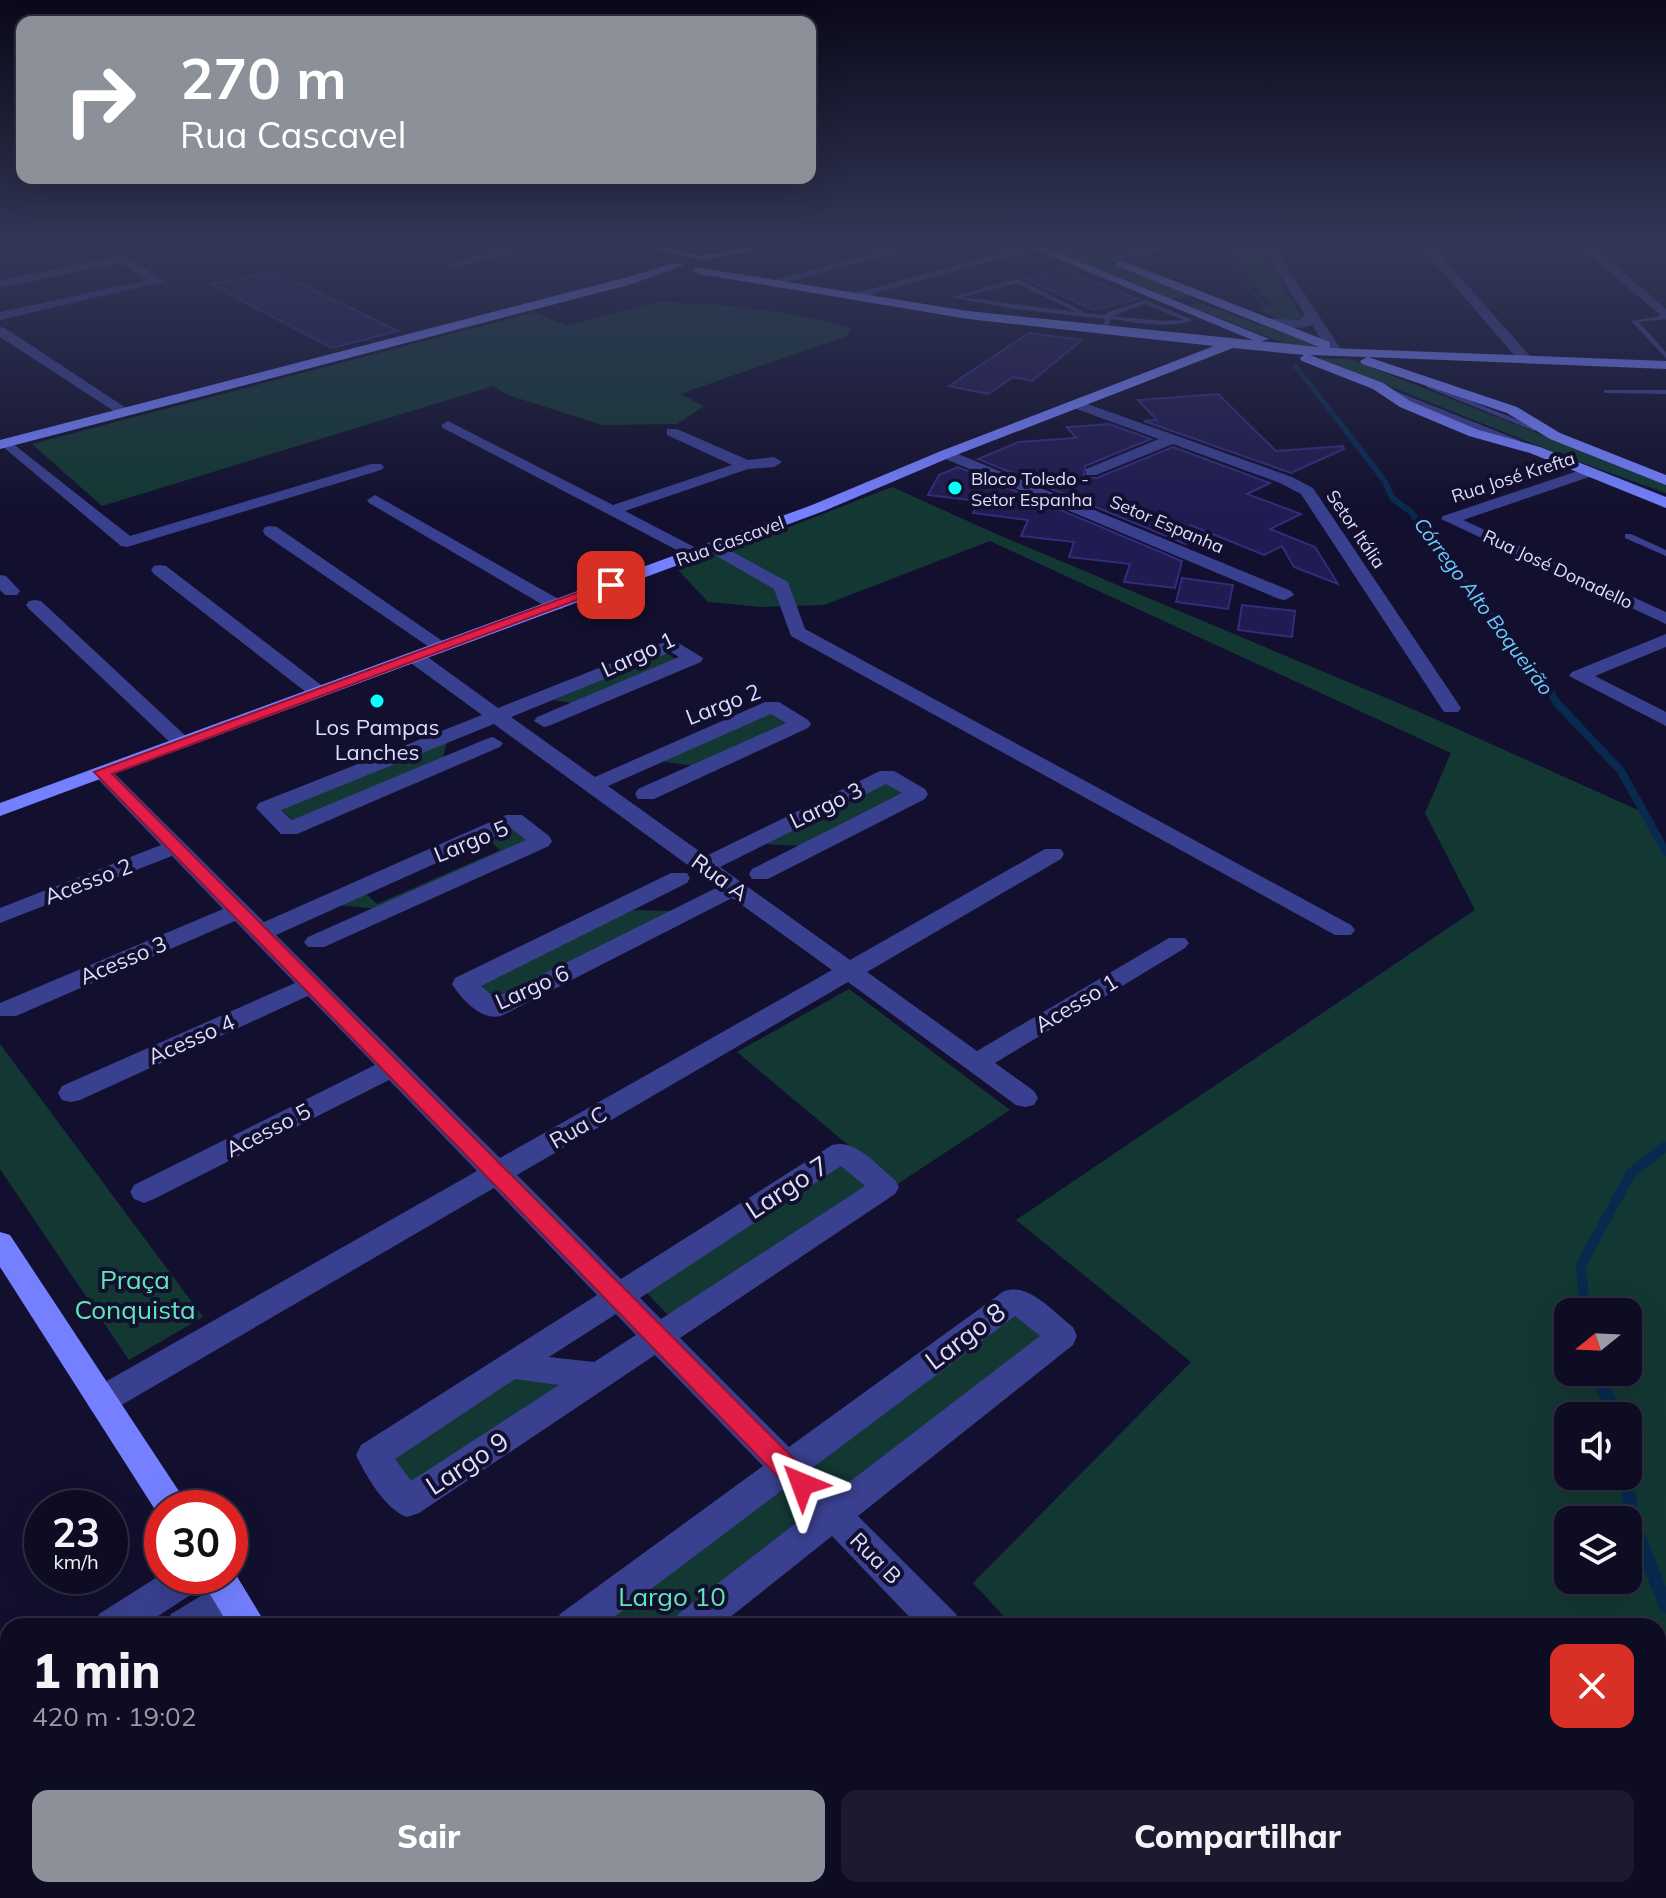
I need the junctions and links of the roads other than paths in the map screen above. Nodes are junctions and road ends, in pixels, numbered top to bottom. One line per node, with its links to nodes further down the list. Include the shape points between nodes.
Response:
1 (7, 336): 21 (street)
2 (418, 336): 21 (main road)
3 (1206, 336): 9 (main road)
4 (1224, 336): 9 (main road)
5 (1301, 336): 10 (main road)
6 (1324, 336): 10 (street)
7 (1505, 336): 15 (street)
8 (1647, 336): 14 (lane)
9 (1227, 338): 11 (main road); 20 (main road, Rua Cascavel)
10 (1333, 348): 12 (main road)
11 (1289, 350): 12 (main road); 31 (main road, via 1461,428)
12 (1348, 354): 13 (main road); 17 (main road)
13 (1404, 356): 15 (main road); 17 (main road, via 1390,362)
14 (1666, 356)
15 (1526, 360): 16 (main road)
16 (1666, 365)
17 (1390, 370): 32 (main road, via 1512,410 1555,436)
18 (1606, 391): 19 (lane)
19 (1666, 392)
20 (1076, 404): 24 (street, Setor Itália); 26 (main road, Rua Cascavel)
21 (125, 412): 25 (main road)
22 (448, 425): 35 (street)
23 (672, 432): 28 (street)
24 (1173, 439): 30 (street); 53 (street, Setor Itália, via 1307,491)
25 (4, 444): 29 (street, via 127,542)
26 (946, 454): 39 (main road, Rua Cascavel); 43 (street, Setor Espanha)
27 (774, 462): 28 (street)
28 (746, 465): 35 (street)
29 (376, 467)
30 (1091, 472)
31 (1590, 472): 34 (main road); 36 (street, Rua José Krefta)
32 (1666, 480)
33 (375, 500): 45 (street)
34 (1666, 503)
35 (611, 511): 41 (street)
36 (1449, 519): 46 (street, Rua José Donadello)
37 (271, 531): 48 (street)
38 (1628, 536): 40 (lane)
39 (714, 547): 41 (main road, Rua Cascavel); 81 (street, via 782,586 797,632)
40 (1666, 553)
41 (694, 554): 45 (main road, Rua Cascavel)
42 (160, 570): 50 (street)
43 (1285, 595)
44 (35, 605): 58 (street)
45 (556, 605): 48 (main road, Rua Cascavel)
46 (1666, 619)
47 (1666, 640): 55 (street, via 1579,676)
48 (442, 647): 49 (main road, Rua Cascavel)
49 (415, 657): 50 (main road, Rua Cascavel); 54 (street, Rua A)
50 (318, 692): 58 (main road, Rua Cascavel)
51 (530, 702): 52 (street); 52 (street, Largo 1, via 672,645 694,658); 54 (street, Largo 1)
52 (577, 708): 56 (street, Largo 1)
53 (1451, 708)
54 (496, 715): 57 (street, Largo 1); 64 (street, Rua A)
55 (1666, 720)
56 (544, 721)
57 (460, 730): 60 (street); 60 (street, Largo 1, via 267,808 289,829)
58 (182, 743): 62 (main road, Rua Cascavel)
59 (493, 743): 60 (street)
60 (455, 759)
61 (640, 765): 63 (street); 63 (street, Largo 2, via 772,706 801,724); 64 (street, Largo 2)
62 (102, 772): 66 (main road, Rua Cascavel); 67 (street, Rua B)
63 (694, 772): 65 (street, Largo 2)
64 (594, 785): 71 (street, Rua A)
65 (646, 794)
66 (0, 810)
67 (176, 847): 78 (street, Rua B); 80 (street, Acesso 2)
68 (742, 847): 69 (street); 69 (street, Largo 3, via 887,775 917,794); 71 (street, Largo 3)
69 (808, 850): 72 (street, Largo 3)
70 (1053, 854): 85 (street, Rua C)
71 (704, 866): 74 (street, Rua A)
72 (760, 874)
73 (679, 878): 75 (street, Largo 6)
74 (734, 888): 76 (street, Largo 6); 85 (street, Rua A)
75 (626, 904): 76 (street); 76 (street, Largo 6, via 464,984 492,1010)
76 (700, 905)
77 (317, 908): 79 (street); 79 (street, Largo 5, via 514,820 541,841); 82 (street, Largo 5)
78 (239, 911): 82 (street, Rua B); 87 (street, Acesso 3)
79 (379, 913): 83 (street, Largo 5)
80 (0, 916)
81 (1343, 930)
82 (260, 933): 86 (street, Rua B)
83 (316, 942)
84 (1177, 943): 88 (street, Acesso 1)
85 (849, 971): 88 (street, Rua A); 92 (street, Rua C)
86 (311, 985): 89 (street, Rua B); 90 (street, Acesso 4)
87 (7, 1010)
88 (976, 1063): 91 (street, Rua A)
89 (393, 1067): 92 (street, Rua B); 93 (street, Acesso 5)
90 (71, 1093)
91 (1025, 1098)
92 (497, 1173): 95 (street, Rua B); 99 (street, Rua C)
93 (144, 1192)
94 (0, 1243): 99 (main road)
95 (619, 1296): 96 (street, Rua B); 96 (street, Largo 7, via 842,1152 885,1187); 97 (street, Largo 9)
96 (658, 1337): 98 (street, Largo 9); 100 (street, Rua B)
97 (511, 1366): 98 (street); 98 (street, Largo 9, via 373,1455 407,1502)
98 (599, 1376)
99 (102, 1400): 101 (main road)
100 (787, 1468): 102 (street, Rua B); 102 (street, Largo 8, via 1015,1299 1062,1336); 109 (street)
101 (161, 1490)
102 (833, 1515): 110 (street); 111 (street, Rua B)
103 (161, 1594): 106 (street)
104 (215, 1594): 107 (street)
105 (228, 1594): 108 (main road)
106 (124, 1618)
107 (192, 1618)
108 (244, 1618)
109 (584, 1618)
110 (701, 1618)
111 (935, 1618)

